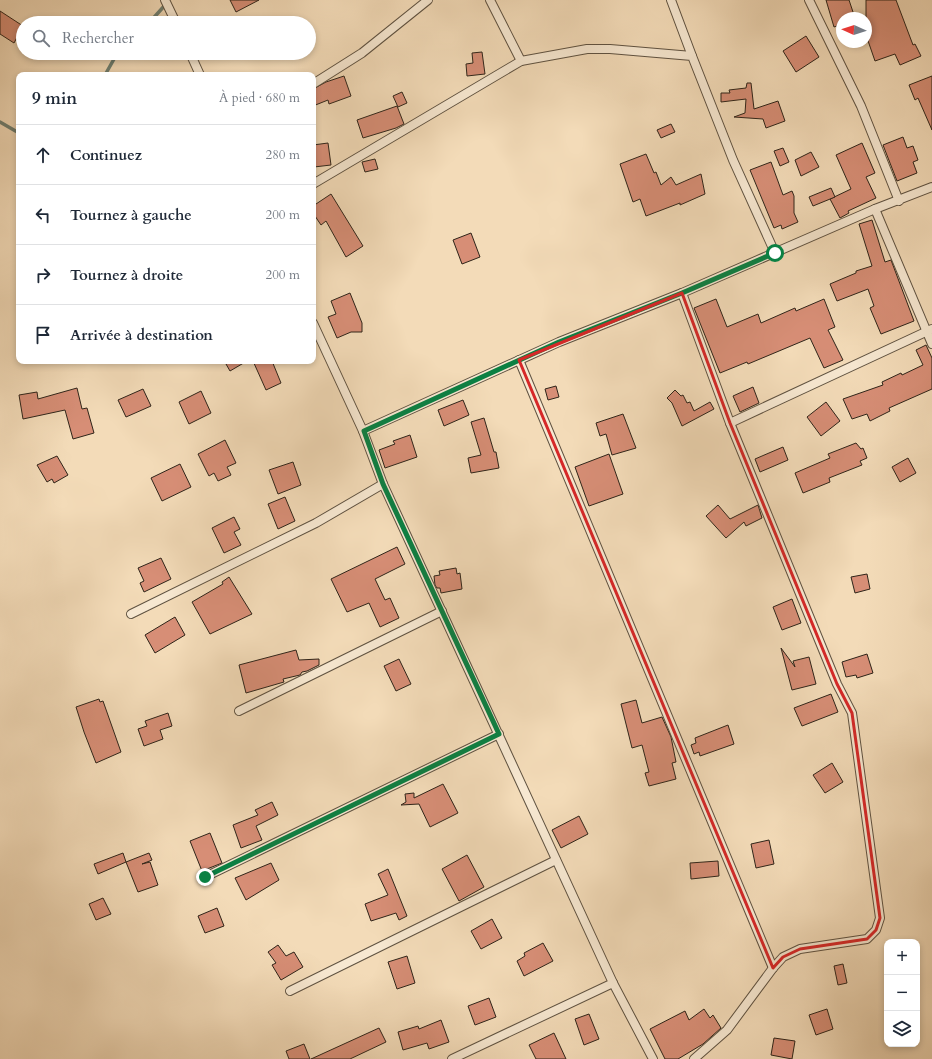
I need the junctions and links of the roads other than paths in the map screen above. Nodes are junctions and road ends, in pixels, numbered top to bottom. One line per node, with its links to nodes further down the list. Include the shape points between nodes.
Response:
1 (428, 0): 11 (street, via 362,53)
2 (490, 0): 9 (street)
3 (671, 0): 7 (street)
4 (809, 0): 14 (street, via 861,106)
5 (166, 3): 6 (street)
6 (172, 16)
7 (692, 56): 9 (street, via 587,49); 16 (street, via 733,160)
8 (193, 60): 10 (street)
9 (521, 62): 12 (street)
10 (199, 72)
11 (316, 82)
12 (316, 182)
13 (932, 187): 14 (street)
14 (899, 201): 15 (street)
15 (875, 208): 16 (street); 19 (street)
16 (775, 253): 17 (street)
17 (682, 293): 21 (street); 22 (street)
18 (316, 329): 23 (street)
19 (929, 330): 20 (street); 22 (street)
20 (932, 344)
21 (519, 360): 23 (street); 31 (street)
22 (730, 423): 31 (street, via 837,684 852,713 880,918 876,930 868,938 800,949 783,957)
23 (364, 431): 24 (street)
24 (383, 484): 25 (street); 26 (street, via 316,523)
25 (442, 611): 27 (street); 28 (street)
26 (131, 614)
27 (238, 711)
28 (499, 734): 29 (street); 30 (street)
29 (556, 860): 32 (street); 33 (street)
30 (205, 877)
31 (773, 968): 36 (street, via 727,1030)
32 (613, 983): 34 (street); 35 (street)
33 (290, 991)
34 (452, 1059)
35 (653, 1059)
36 (694, 1059)

